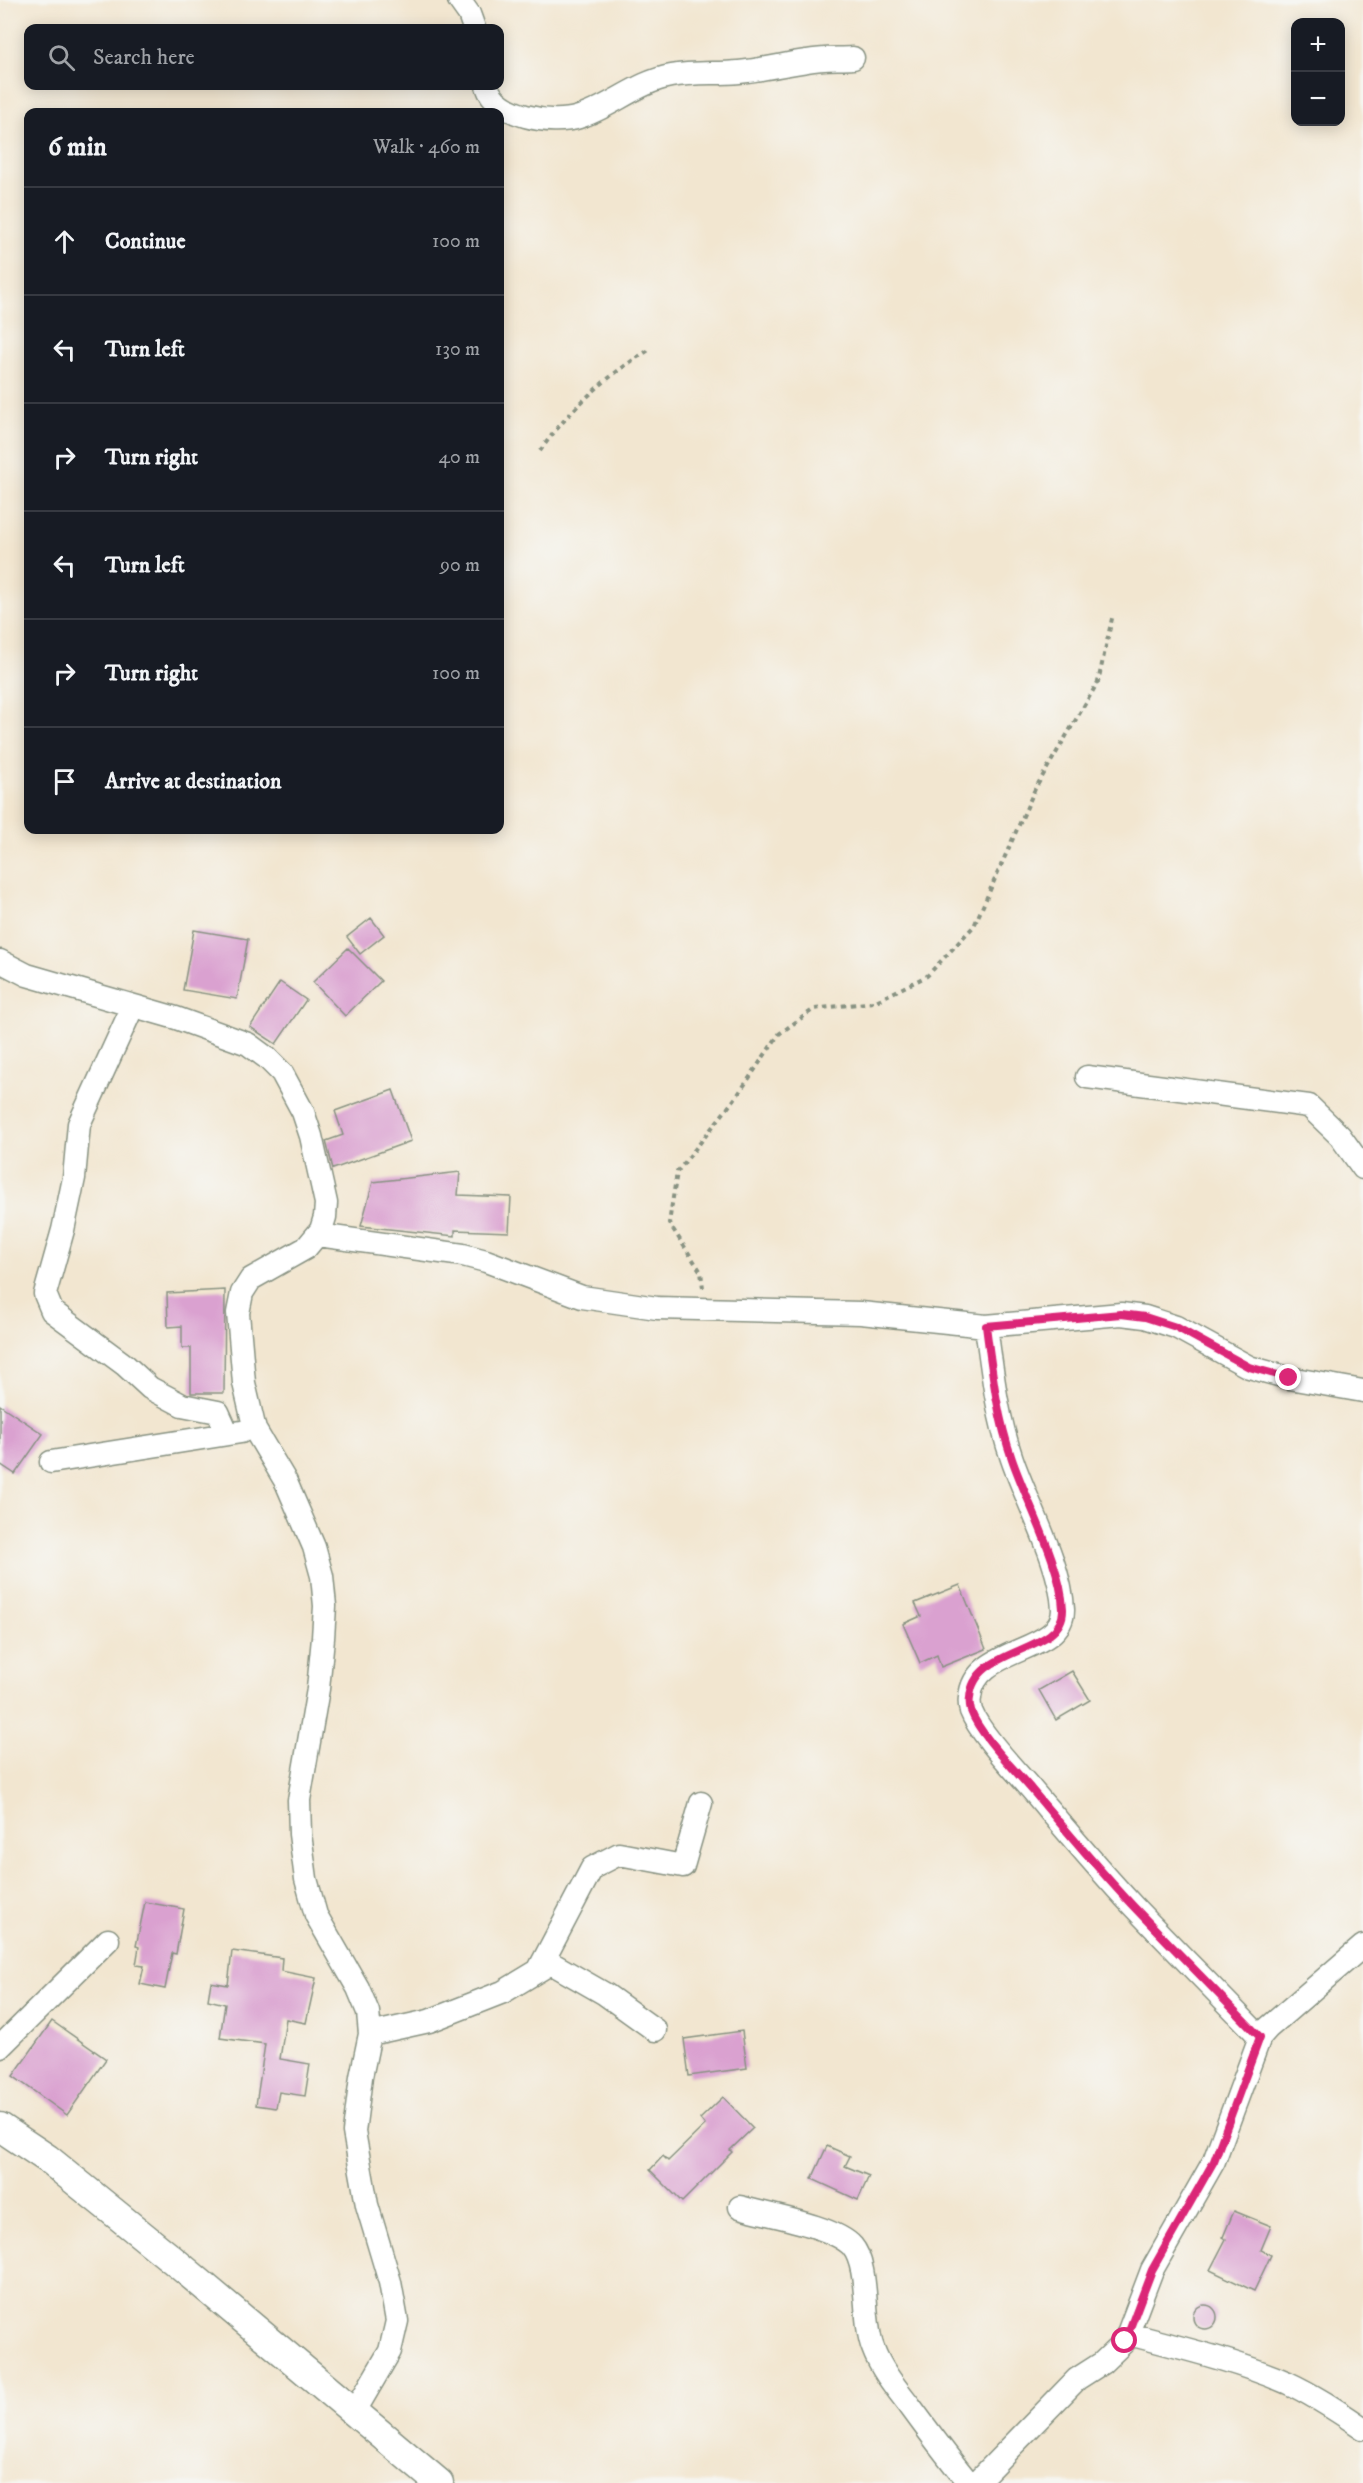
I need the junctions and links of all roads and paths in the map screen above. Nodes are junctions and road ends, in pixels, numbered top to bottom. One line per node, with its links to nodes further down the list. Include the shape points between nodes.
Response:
1 (459, 0): 2 (street)
2 (472, 24)
3 (853, 58): 4 (street, via 668,76 574,119 512,112)
4 (488, 90)
5 (649, 350): 6 (path, via 618,368 554,430)
6 (540, 451)
7 (1113, 614): 13 (path, via 1098,682 1035,789 974,926 927,976 874,1002 814,1009 779,1034 737,1096 677,1172 669,1223 700,1272)
8 (0, 961): 9 (street, via 27,975)
9 (133, 1006): 12 (street, via 248,1044 282,1073 303,1112 322,1188 325,1217); 17 (street, via 79,1124 74,1178 45,1294 52,1311 150,1388 182,1405 218,1412)
10 (1087, 1077): 11 (street, via 1309,1106 1340,1136)
11 (1363, 1168)
12 (318, 1235): 13 (street, via 463,1255 558,1290 602,1301); 16 (street, via 293,1257 258,1273 242,1293 238,1313 243,1383)
13 (706, 1309): 14 (street, via 899,1316)
14 (986, 1326): 15 (street, via 1121,1314 1145,1317 1176,1327 1249,1367); 25 (street, via 1003,1430 1046,1544 1060,1589 1062,1614 1059,1625 1047,1636 1000,1658 984,1671 970,1693 971,1712 1005,1759 1101,1870)
15 (1363, 1391)
16 (255, 1430): 17 (street); 24 (street, via 286,1482 322,1576 323,1638 299,1800 300,1834 316,1915 358,1988 368,2012)
17 (228, 1434): 18 (street)
18 (51, 1462)
19 (701, 1803): 22 (street, via 683,1866 619,1854 592,1868)
20 (108, 1940): 26 (street)
21 (1363, 1946): 25 (street)
22 (538, 1971): 23 (street, via 551,1963 605,1994); 24 (street, via 503,1992 429,2021)
23 (655, 2030)
24 (370, 2034): 30 (street, via 354,2132 364,2194 390,2282 397,2321 390,2351)
25 (1260, 2037): 29 (street, via 1214,2161 1152,2270)
26 (0, 2047)
27 (0, 2127): 30 (main road, via 48,2159)
28 (740, 2207): 33 (street, via 821,2229 853,2247 862,2268 868,2332 878,2361)
29 (1129, 2334): 31 (street, via 1220,2358 1289,2384); 34 (street, via 1121,2347 1077,2379)
30 (355, 2411): 32 (main road)
31 (1363, 2428)
32 (439, 2483)
33 (969, 2483)
34 (976, 2483)

